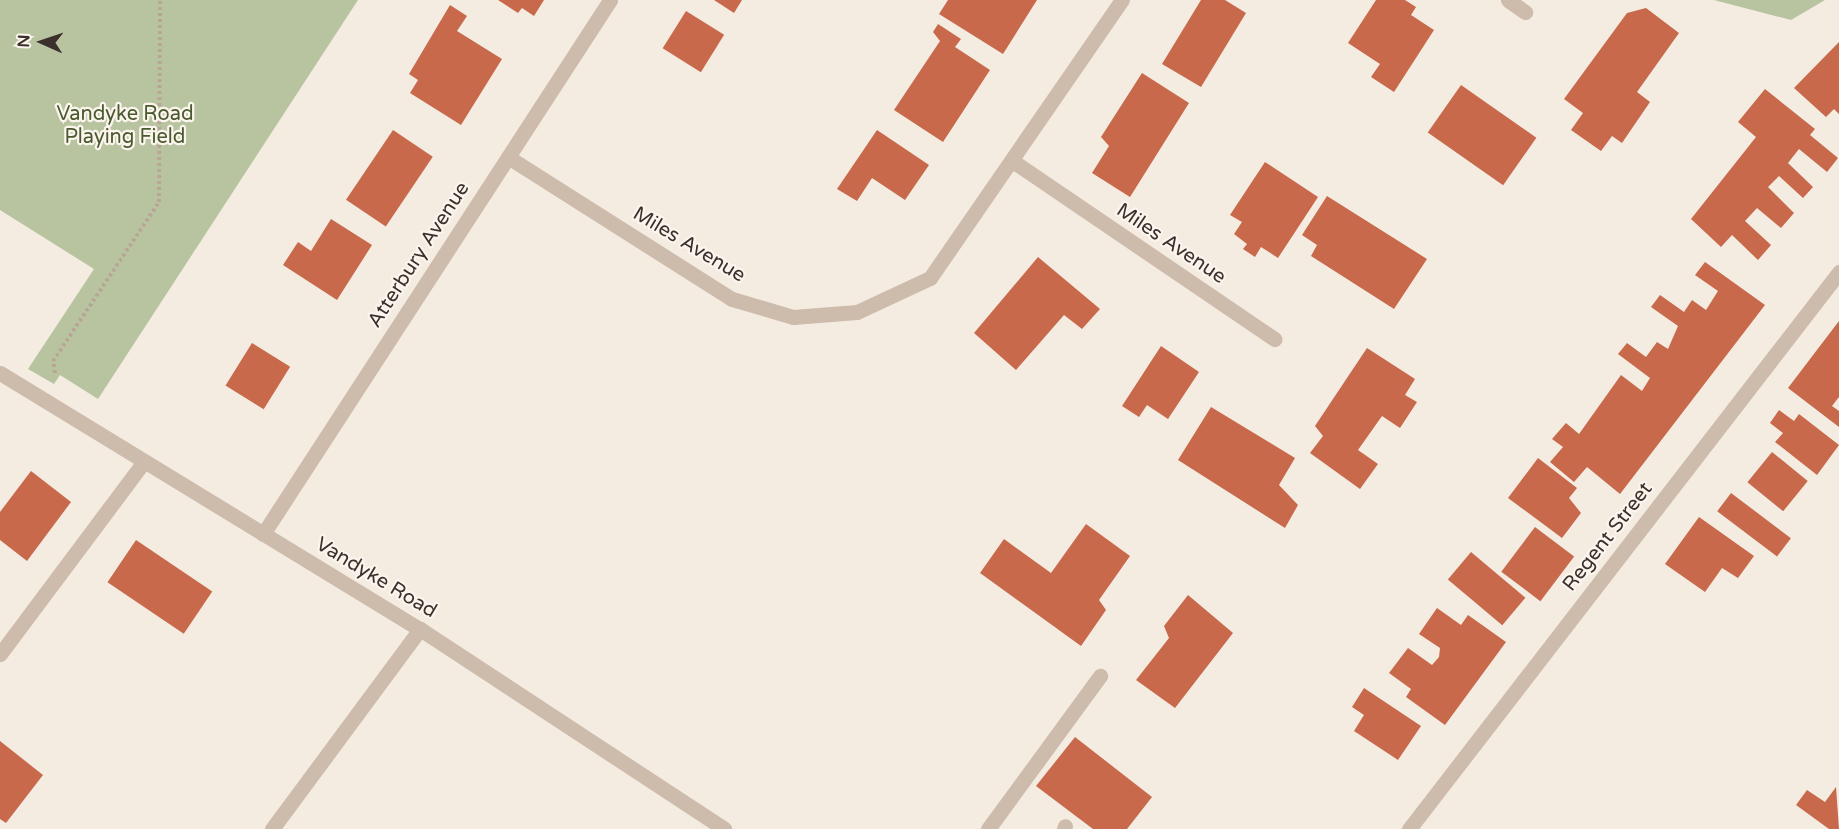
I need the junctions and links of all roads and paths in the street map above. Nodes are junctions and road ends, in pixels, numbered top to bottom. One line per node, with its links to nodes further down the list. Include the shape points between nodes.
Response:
1 (160, 0): 11 (path, via 159,202 53,361)
2 (610, 0): 6 (street, Atterbury Avenue)
3 (1122, 0): 7 (street, Miles Avenue)
4 (1508, 0): 5 (street)
5 (1525, 12)
6 (507, 157): 7 (street, Miles Avenue, via 732,299 793,317 857,312 930,278); 13 (street, Atterbury Avenue)
7 (1014, 162): 9 (street, Miles Avenue)
8 (1839, 272): 20 (street, Regent Street)
9 (1274, 339)
10 (0, 373): 12 (street, Vandyke Road)
11 (57, 379)
12 (143, 463): 13 (street, Vandyke Road); 15 (street)
13 (263, 534): 14 (street, Vandyke Road)
14 (420, 629): 17 (street); 18 (street, Vandyke Road)
15 (0, 654)
16 (1100, 676): 19 (street)
17 (272, 829)
18 (724, 829)
19 (987, 829)
20 (1410, 829)

